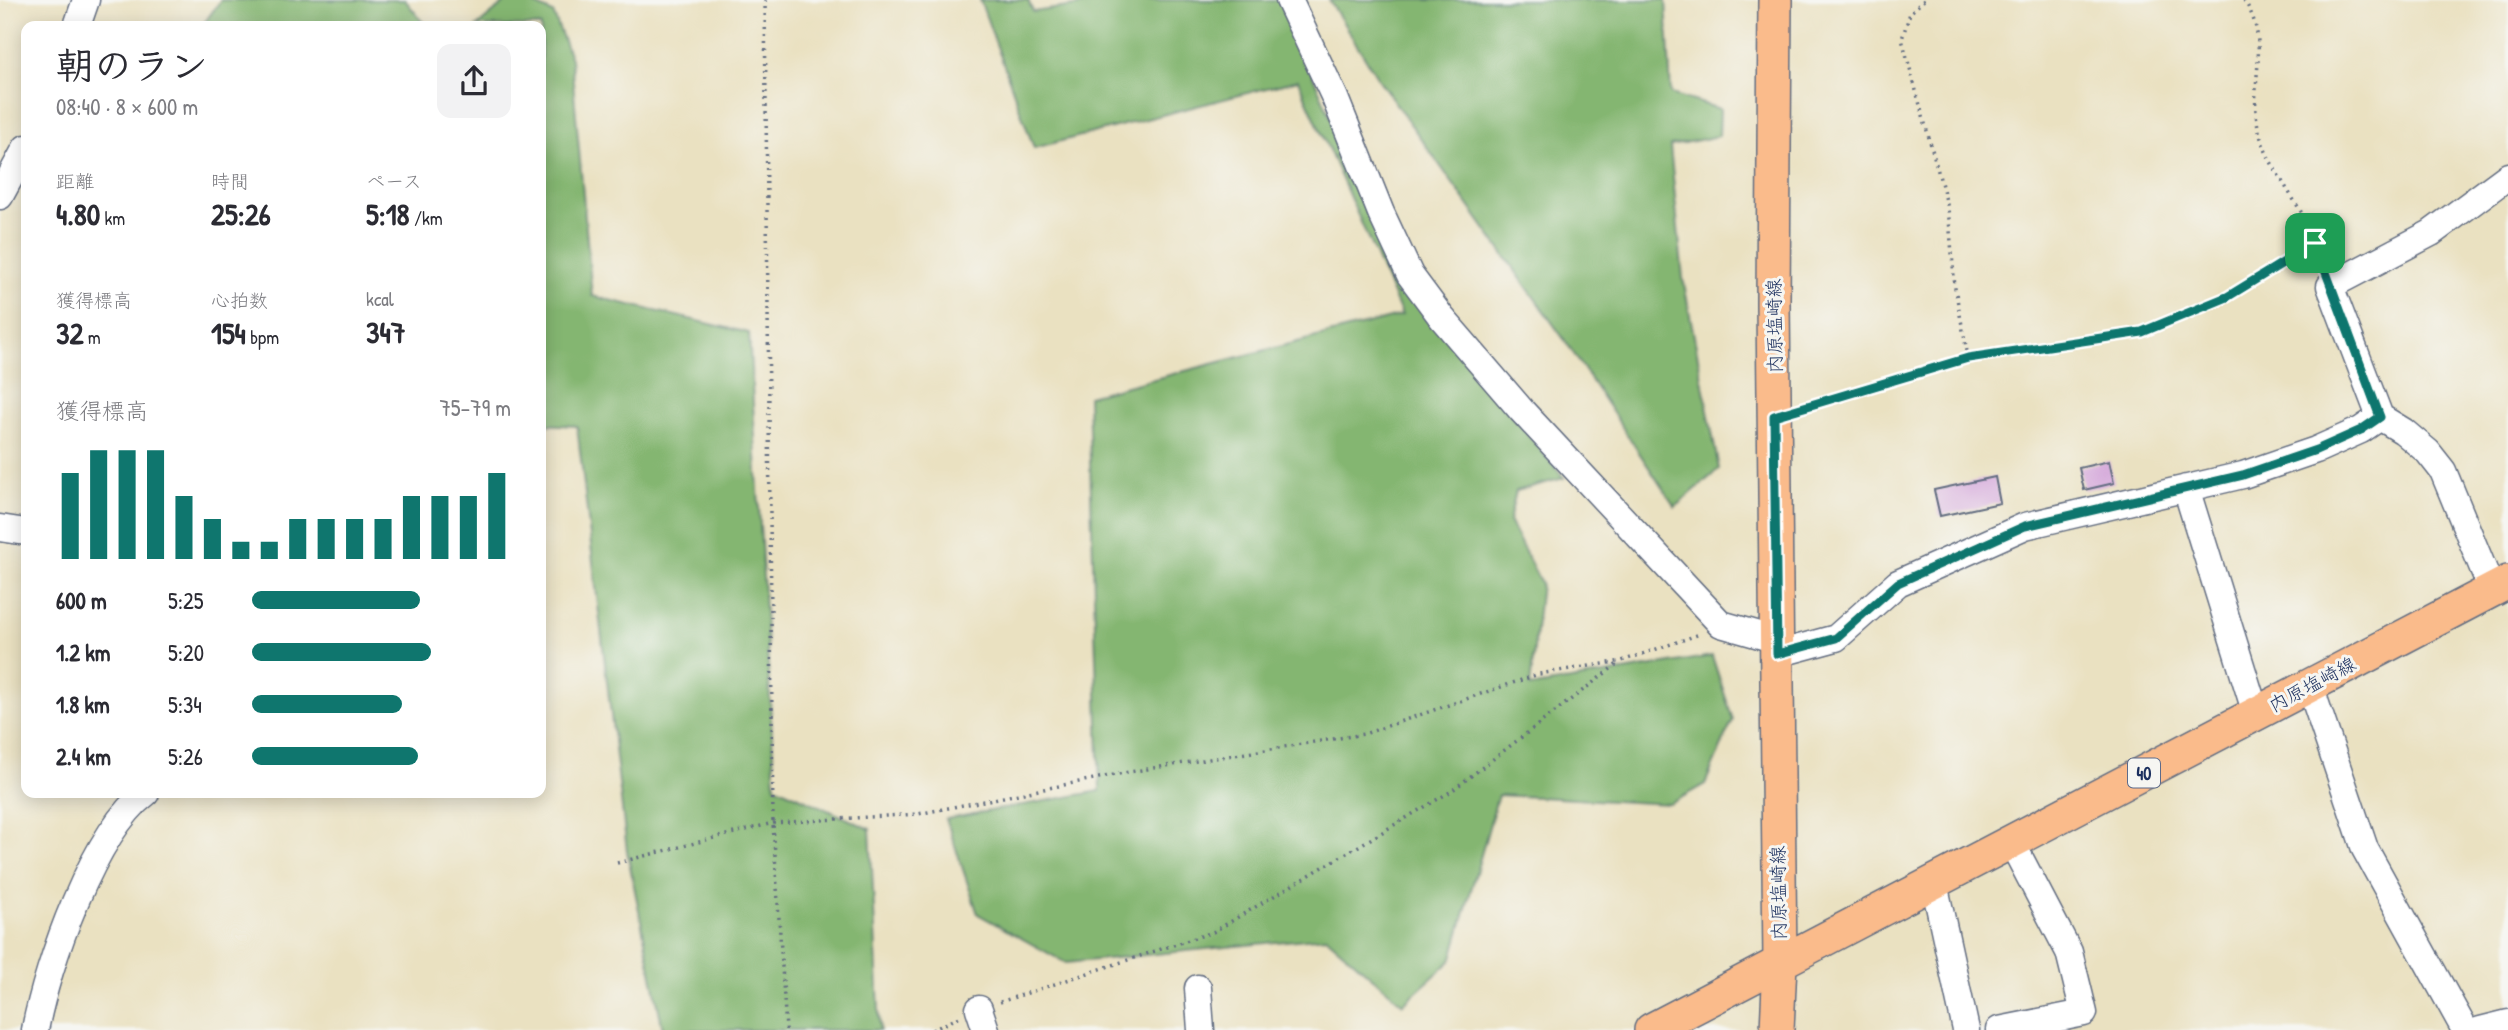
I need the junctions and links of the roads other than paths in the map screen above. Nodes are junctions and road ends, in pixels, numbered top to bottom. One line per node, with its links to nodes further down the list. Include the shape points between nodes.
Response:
1 (86, 0): 4 (street)
2 (1289, 0): 13 (street, via 1410,275 1442,318 1522,411 1721,624)
3 (1775, 0): 13 (main road, 内原塩崎線)
4 (78, 21)
5 (21, 157): 7 (street)
6 (2508, 176): 8 (street, via 2431,233 2330,286)
7 (0, 196)
8 (2380, 417): 9 (street, via 2316,450 2243,475); 12 (street, via 2428,452 2443,471)
9 (2186, 488): 13 (street, via 2025,526 1898,583 1836,638); 15 (street)
10 (0, 528): 11 (street)
11 (21, 531)
12 (2500, 586): 14 (main road, 内原塩崎線 / 40)
13 (1777, 647): 19 (main road, 内原塩崎線)
14 (2310, 686): 15 (main road, 内原塩崎線 / 40); 29 (street, via 2365,849)
15 (2256, 714): 17 (main road, 内原塩崎線 / 40)
16 (141, 798): 23 (street, via 116,826 65,925 51,961)
17 (2012, 844): 18 (main road, 内原塩崎線 / 40); 21 (street, via 2069,952)
18 (1934, 883): 19 (main road, 内原塩崎線 / 40); 27 (street)
19 (1780, 963): 25 (main road); 26 (main road)
20 (1198, 988): 24 (street)
21 (2085, 1022): 28 (street)
22 (2508, 1023): 30 (street)
23 (35, 1030)
24 (1202, 1030)
25 (1651, 1030)
26 (1777, 1030)
27 (1966, 1030)
28 (1999, 1030)
29 (2465, 1030)
30 (2480, 1030)

